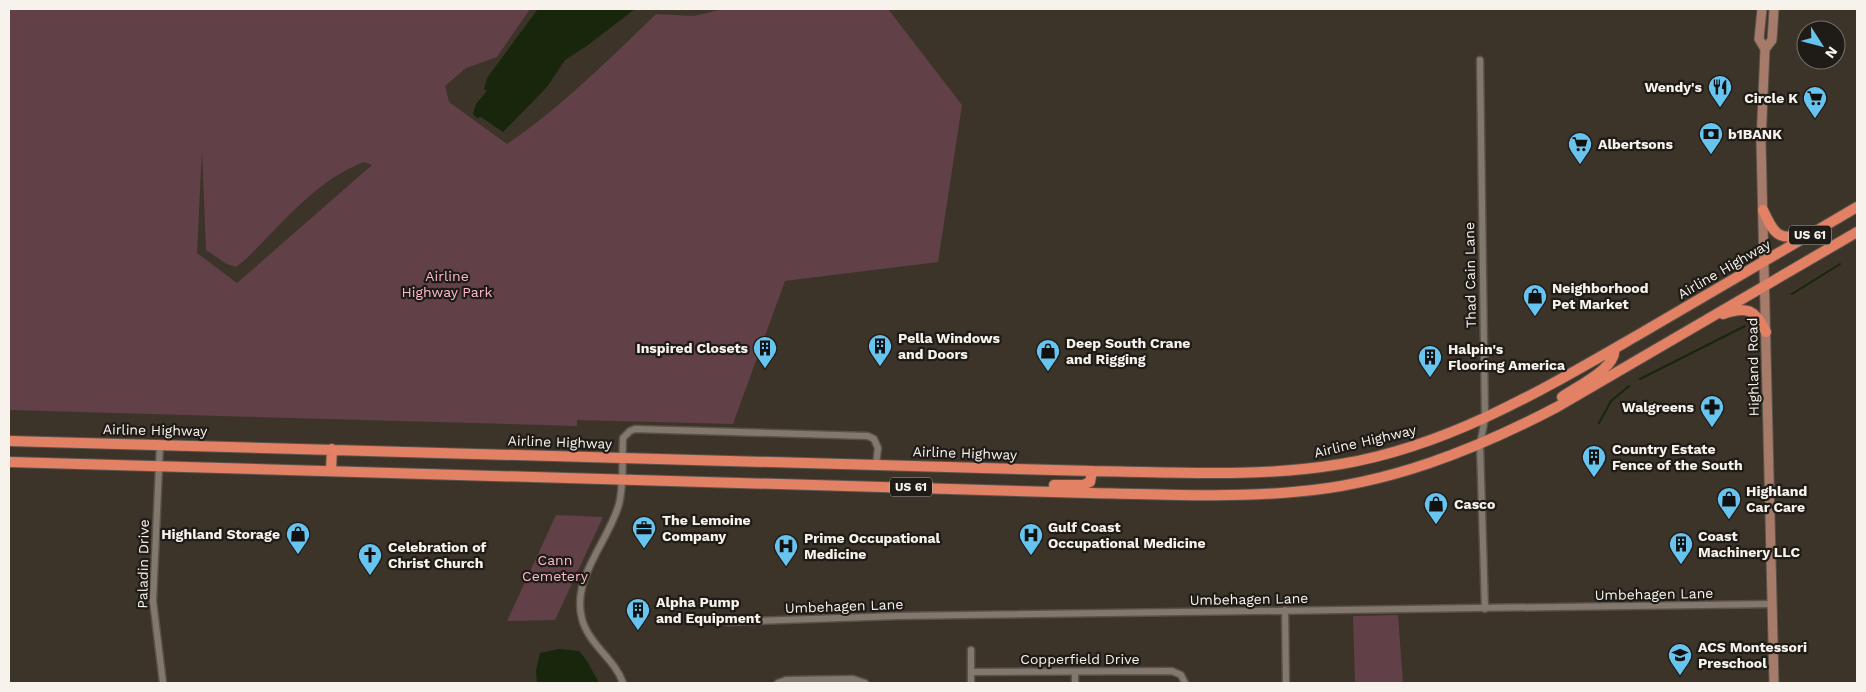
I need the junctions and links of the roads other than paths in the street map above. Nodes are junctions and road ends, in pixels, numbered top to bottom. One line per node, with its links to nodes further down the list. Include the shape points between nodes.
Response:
1 (1762, 9): 3 (main road, Highland Road, via 1759,40)
2 (1774, 9): 3 (main road, Highland Road, via 1772,40)
3 (1765, 49): 6 (main road, Highland Road, via 1761,126)
4 (1480, 60): 14 (street, Thad Cain Lane)
5 (1857, 207): 7 (highway, Airline Highway / US 61)
6 (1762, 210): 7 (highway, via 1774,231 1784,237 1796,236); 9 (main road, Highland Road)
7 (1830, 223): 9 (highway, Airline Highway / US 61)
8 (1857, 232): 10 (highway, US 61)
9 (1764, 262): 10 (main road, Highland Road); 13 (highway, Airline Highway / US 61)
10 (1764, 285): 11 (highway, US 61); 12 (main road, Highland Road)
11 (1700, 322): 12 (highway, via 1744,309 1755,314); 15 (highway, US 61)
12 (1766, 332): 28 (main road, Highland Road)
13 (1614, 349): 14 (highway, Airline Highway / US 61); 15 (highway, via 1610,364)
14 (1485, 418): 18 (street, Thad Cain Lane); 25 (highway, Airline Highway / US 61, via 1395,452 1342,464 1242,474)
15 (1511, 431): 18 (highway, US 61)
16 (9, 440): 17 (highway, Airline Highway / US 61)
17 (160, 444): 19 (highway, Airline Highway / US 61); 23 (street, Paladin Drive)
18 (1480, 445): 27 (highway, US 61, via 1422,466 1356,483 1294,492 1233,495); 29 (street, Thad Cain Lane)
19 (332, 449): 20 (highway, Airline Highway / US 61); 24 (highway)
20 (622, 458): 22 (highway, Airline Highway / US 61); 22 (street, via 623,438 635,429 868,436 874,439 878,448); 26 (street)
21 (9, 462): 23 (highway, US 61)
22 (876, 465): 25 (highway, Airline Highway / US 61)
23 (158, 466): 24 (highway, US 61); 36 (street, Paladin Drive, via 153,601)
24 (331, 470): 26 (highway, US 61)
25 (1092, 471): 27 (highway, via 1090,482 1083,485 983,483)
26 (621, 479): 27 (highway, US 61); 37 (street, via 619,504 580,598 588,634 615,667)
27 (933, 488)
28 (1772, 604): 29 (street, Umbehagen Lane); 43 (main road, Highland Road)
29 (1485, 609): 30 (street, Umbehagen Lane)
30 (1285, 610): 31 (street, Umbehagen Lane); 42 (street)
31 (727, 622)
32 (971, 650): 33 (street)
33 (971, 672): 34 (street, Copperfield Drive); 40 (street)
34 (1075, 672): 35 (street, Copperfield Drive, via 1172,671); 41 (street)
35 (1185, 682)
36 (163, 683)
37 (623, 683)
38 (778, 683): 39 (street, via 786,680 853,679)
39 (865, 683)
40 (971, 683)
41 (1075, 683)
42 (1286, 683)
43 (1774, 683)

